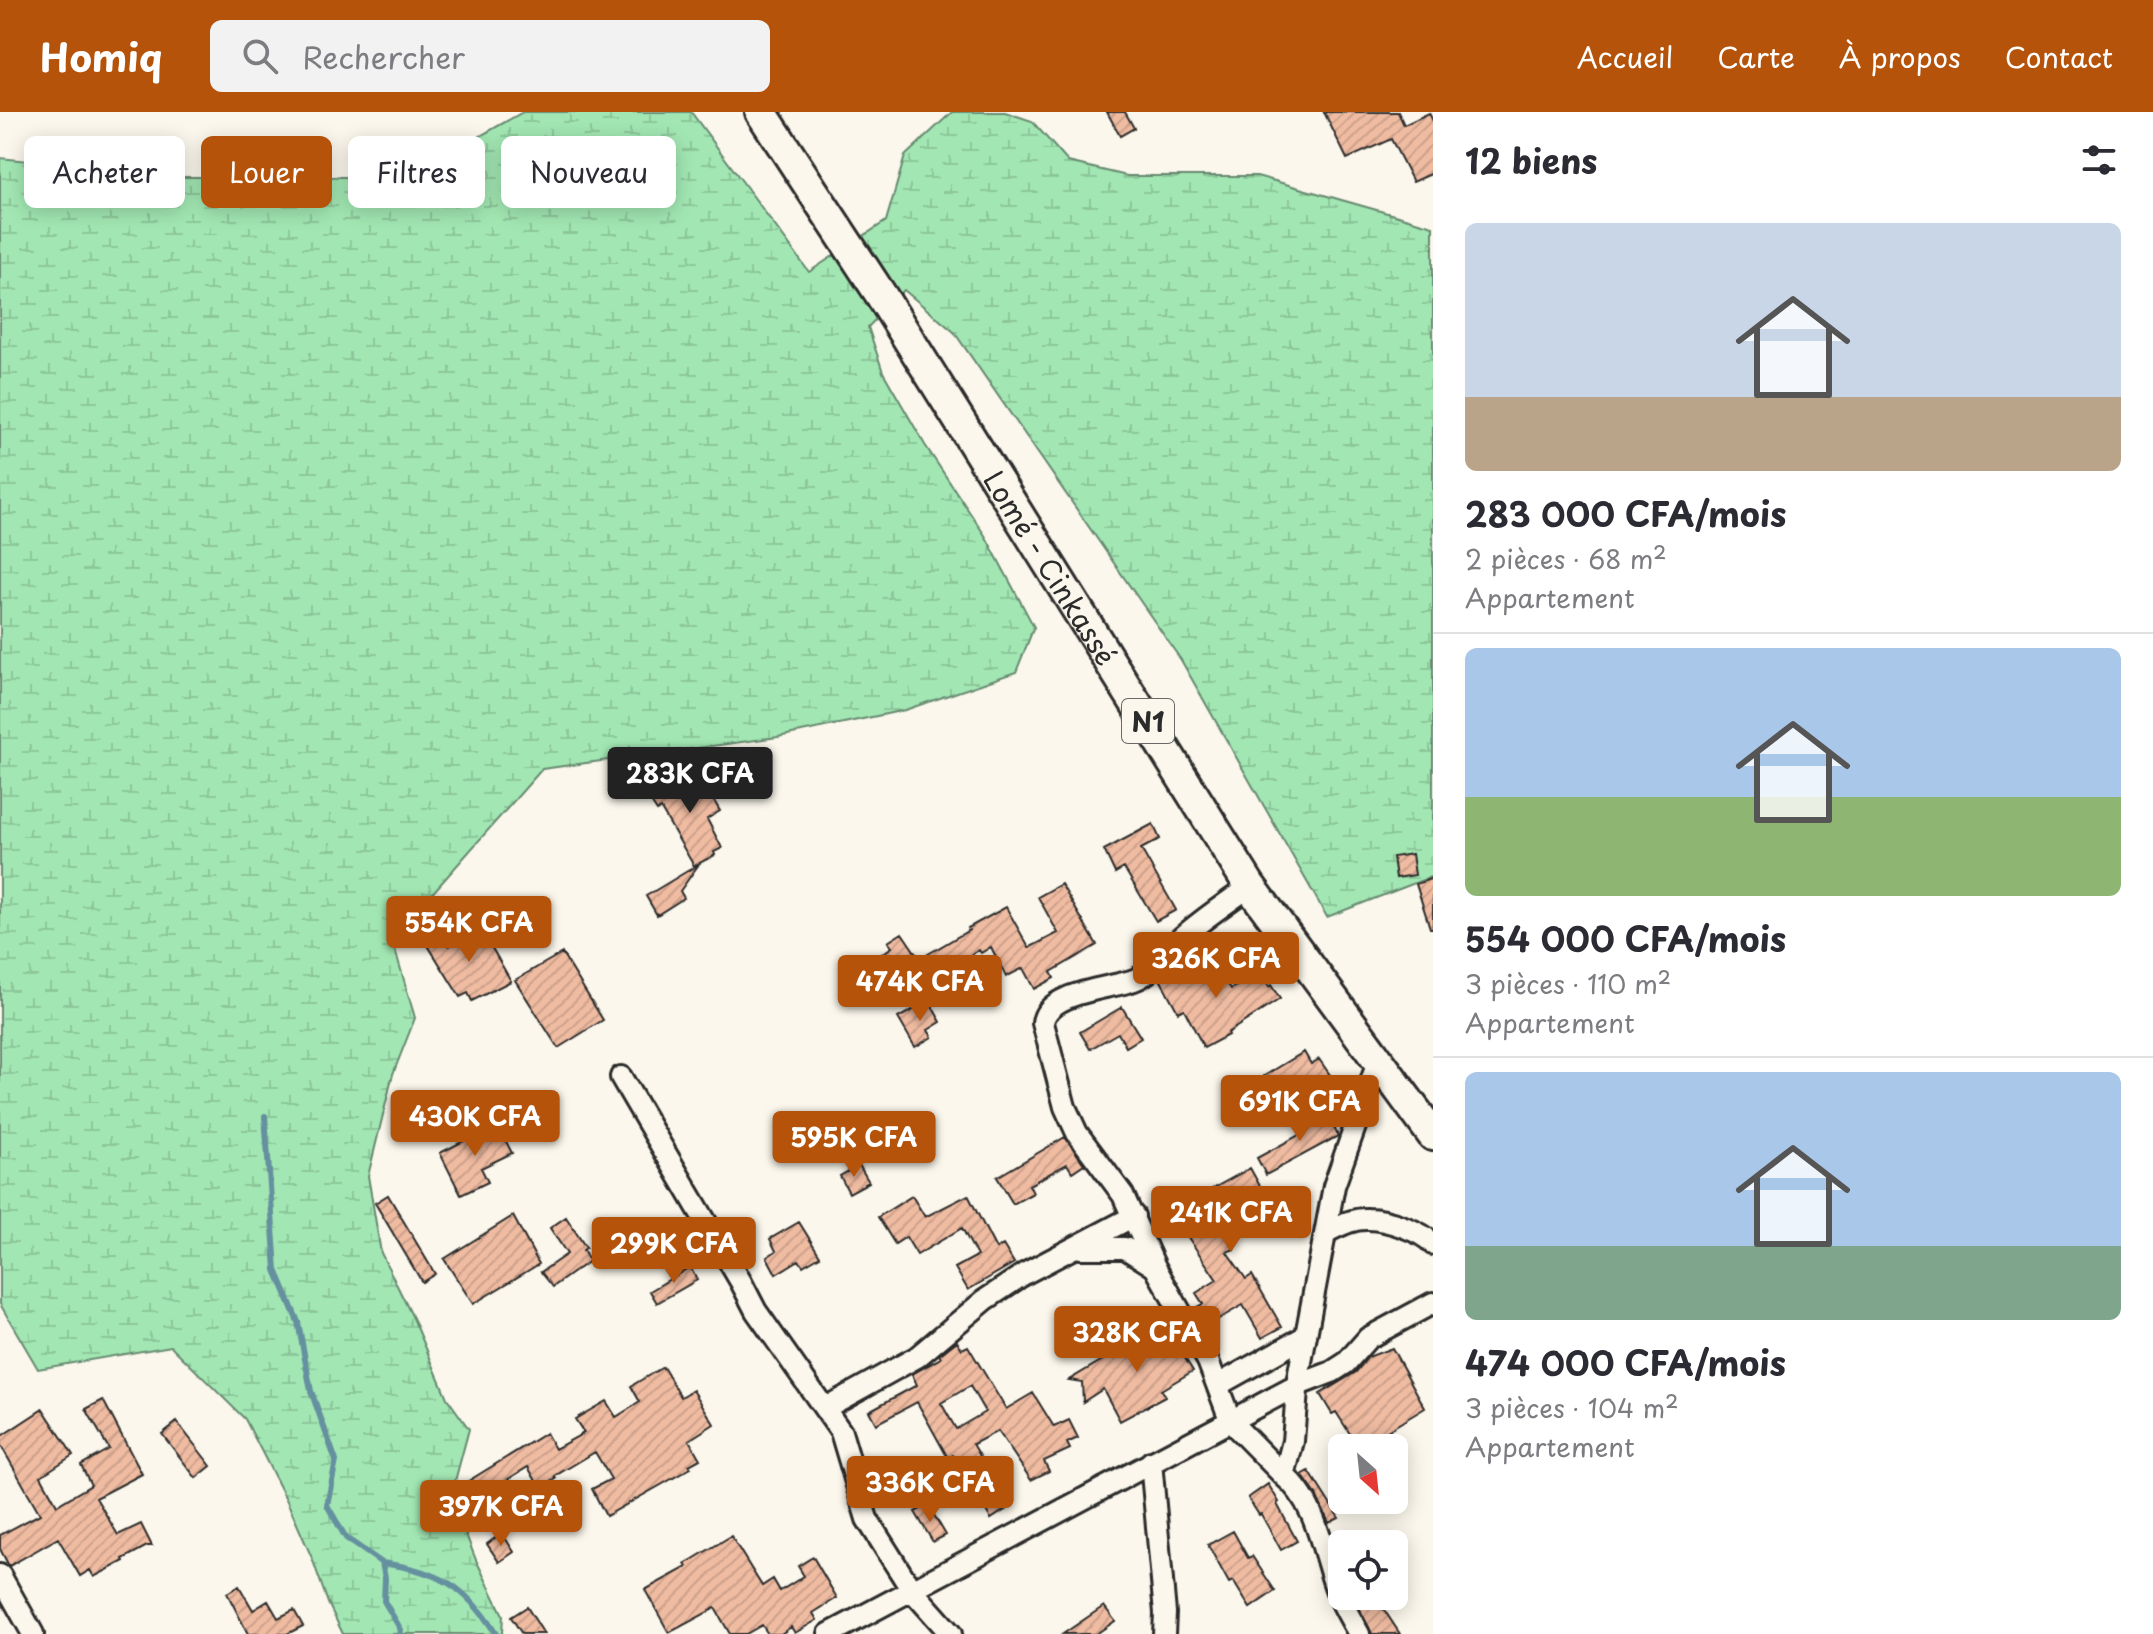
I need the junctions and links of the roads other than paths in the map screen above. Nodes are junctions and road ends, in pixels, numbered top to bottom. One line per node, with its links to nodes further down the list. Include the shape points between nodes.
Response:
1 (761, 112): 2 (highway, Lomé - Cinkassé / N1)
2 (1250, 886): 3 (highway, Lomé - Cinkassé / N1); 6 (street, via 1178,940 1142,976 1054,1003 1044,1015 1071,1120)
3 (1379, 1059): 5 (highway, Lomé - Cinkassé / N1); 7 (street, via 1334,1186)
4 (621, 1077): 15 (street, via 756,1311)
5 (1433, 1135)
6 (1134, 1216): 9 (street); 10 (street)
7 (1326, 1232): 8 (street, via 1369,1218 1414,1231); 12 (street)
8 (1433, 1244)
9 (1071, 1248): 10 (street, via 1125,1248); 15 (street, via 985,1300 917,1357)
10 (1155, 1267): 13 (street)
11 (1433, 1303): 14 (street, via 1368,1338 1332,1372)
12 (1306, 1336): 13 (street); 14 (street)
13 (1218, 1385): 16 (street)
14 (1298, 1385): 16 (street); 18 (street)
15 (825, 1408): 20 (street, via 841,1432 867,1519)
16 (1231, 1422): 17 (street); 18 (street)
17 (1151, 1462): 20 (street); 24 (street)
18 (1284, 1476): 25 (street, via 1298,1486 1337,1593)
19 (0, 1575): 21 (street)
20 (911, 1589): 22 (street); 23 (street)
21 (33, 1634)
22 (829, 1634)
23 (951, 1634)
24 (1164, 1634)
25 (1359, 1634)

